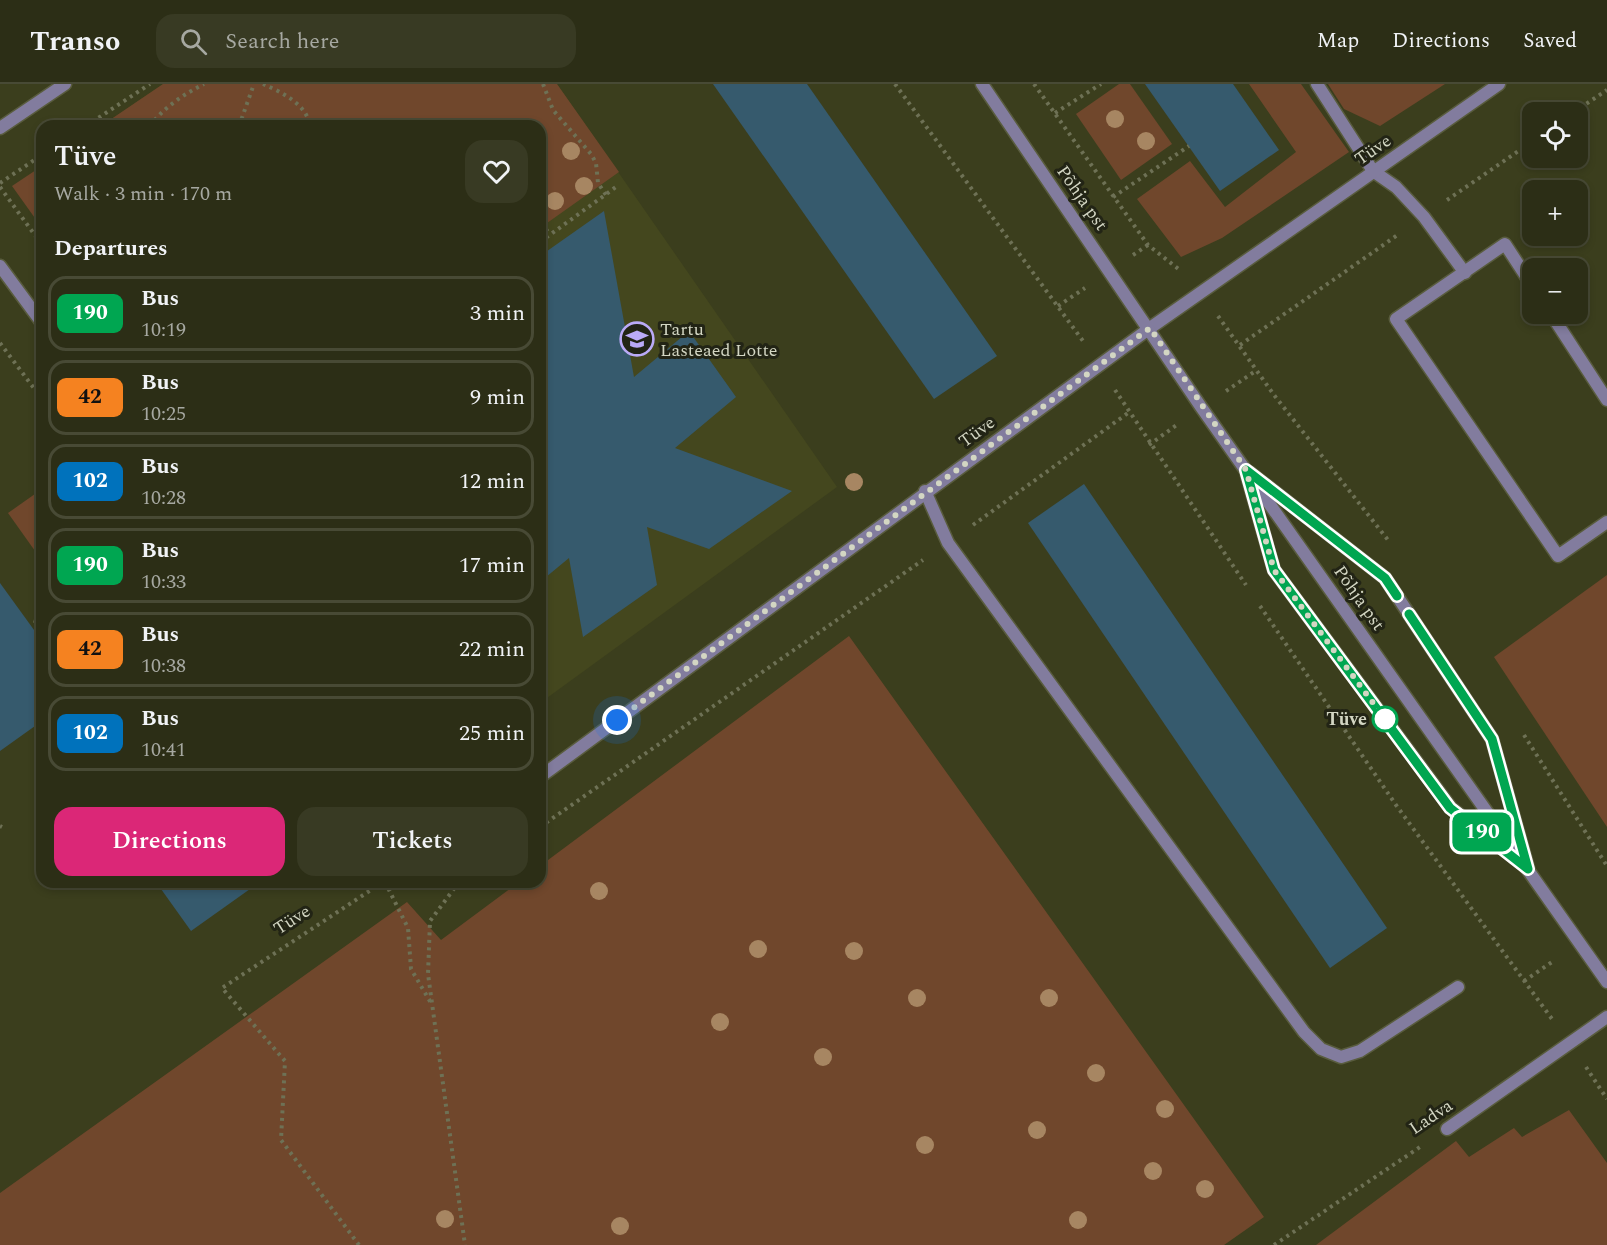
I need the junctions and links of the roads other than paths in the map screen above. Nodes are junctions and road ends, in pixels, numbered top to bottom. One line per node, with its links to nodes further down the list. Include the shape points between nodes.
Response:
1 (65, 84): 5 (street)
2 (982, 84): 12 (street, Põhja pst)
3 (1317, 84): 6 (street)
4 (1499, 84): 6 (street, Tüve)
5 (0, 128)
6 (1373, 171): 9 (street, via 1396,187 1424,217); 12 (street, Tüve)
7 (0, 266): 10 (street)
8 (1522, 270): 9 (street, via 1505,244)
9 (1465, 273): 16 (street, via 1396,319 1558,556)
10 (36, 315)
11 (1558, 324): 13 (street)
12 (1150, 328): 14 (street, Põhja pst); 15 (street, Tüve)
13 (1607, 400)
14 (1246, 470): 18 (street, Põhja pst); 18 (street, via 1274,570 1450,808); 18 (street, via 1385,578 1492,739)
15 (925, 491): 17 (street, Tüve); 20 (street, via 948,543 1304,1032 1321,1050 1341,1057 1360,1051)
16 (1607, 522)
17 (546, 773)
18 (1528, 869): 19 (street, Põhja pst)
19 (1607, 982)
20 (1458, 987)
21 (1607, 1017): 22 (street, Ladva)
22 (1447, 1129)

